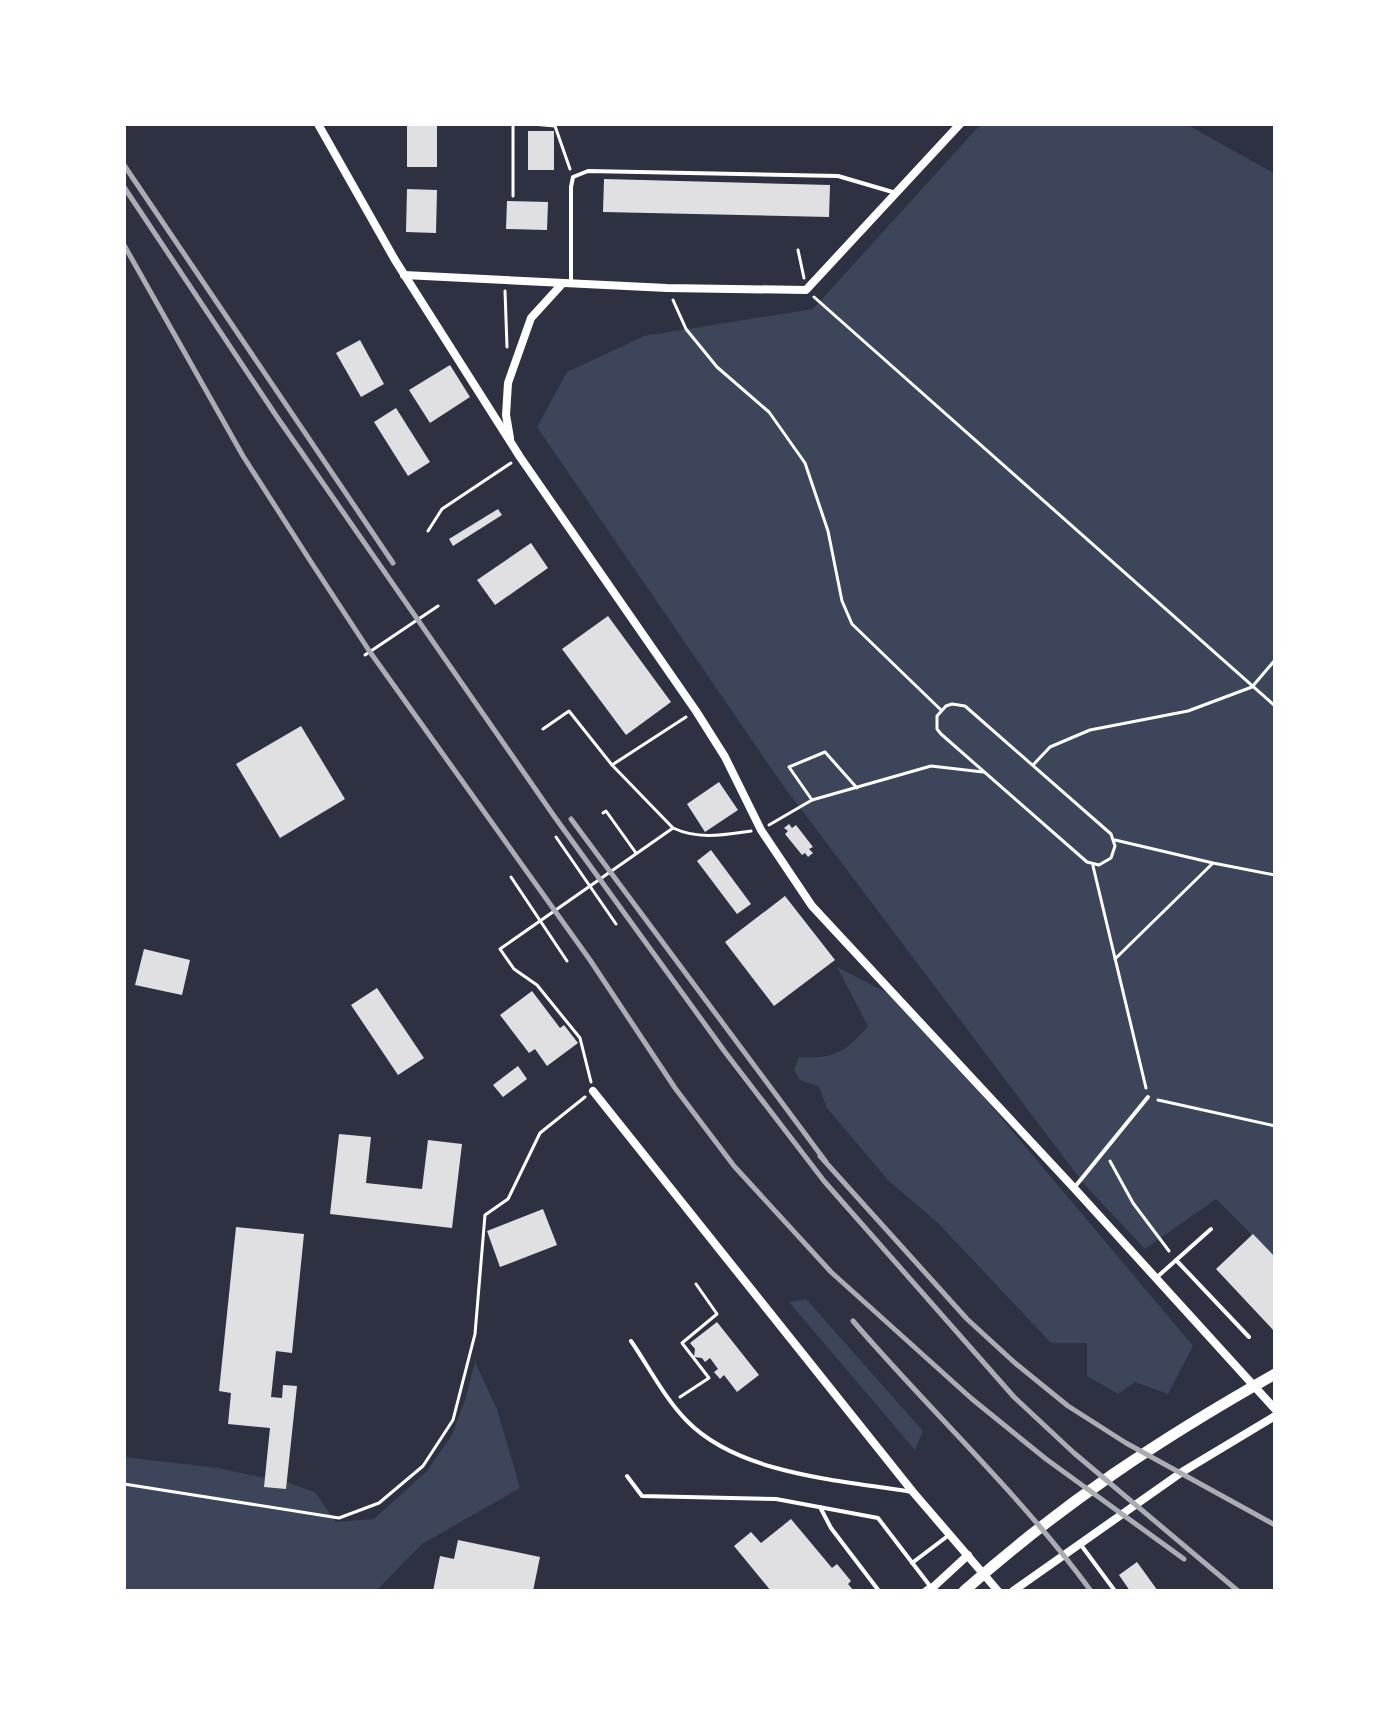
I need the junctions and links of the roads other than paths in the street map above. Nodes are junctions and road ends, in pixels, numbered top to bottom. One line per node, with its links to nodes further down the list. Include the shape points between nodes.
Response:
1 (318, 124): 4 (street)
2 (960, 124): 3 (street)
3 (897, 193): 5 (street, via 806,290); 5 (lane, via 838,176 588,171 573,177 571,187)
4 (404, 275): 5 (street); 6 (street)
5 (567, 284): 6 (street, via 531,318 508,383)
6 (510, 442): 9 (street, via 696,711 761,830 812,906)
7 (593, 1091): 19 (street)
8 (1148, 1097): 9 (lane)
9 (1074, 1188): 12 (street)
10 (1211, 1229): 11 (lane)
11 (1176, 1260): 12 (lane); 13 (lane)
12 (1156, 1278): 16 (street)
13 (1249, 1337)
14 (631, 1341): 19 (lane, via 686,1420 743,1458)
15 (1273, 1375): 27 (main road, via 1108,1476)
16 (1275, 1409)
17 (1275, 1416): 22 (street)
18 (627, 1476): 20 (lane, via 642,1496 776,1499)
19 (913, 1492): 21 (street)
20 (820, 1507): 24 (lane, via 878,1518); 25 (lane)
21 (950, 1534): 23 (street); 24 (lane)
22 (1079, 1543): 29 (street); 30 (lane)
23 (968, 1555): 26 (street); 28 (street)
24 (912, 1563): 26 (lane, via 930,1586)
25 (879, 1591)
26 (926, 1591)
27 (964, 1591)
28 (998, 1591)
29 (1013, 1591)
30 (1115, 1591)

